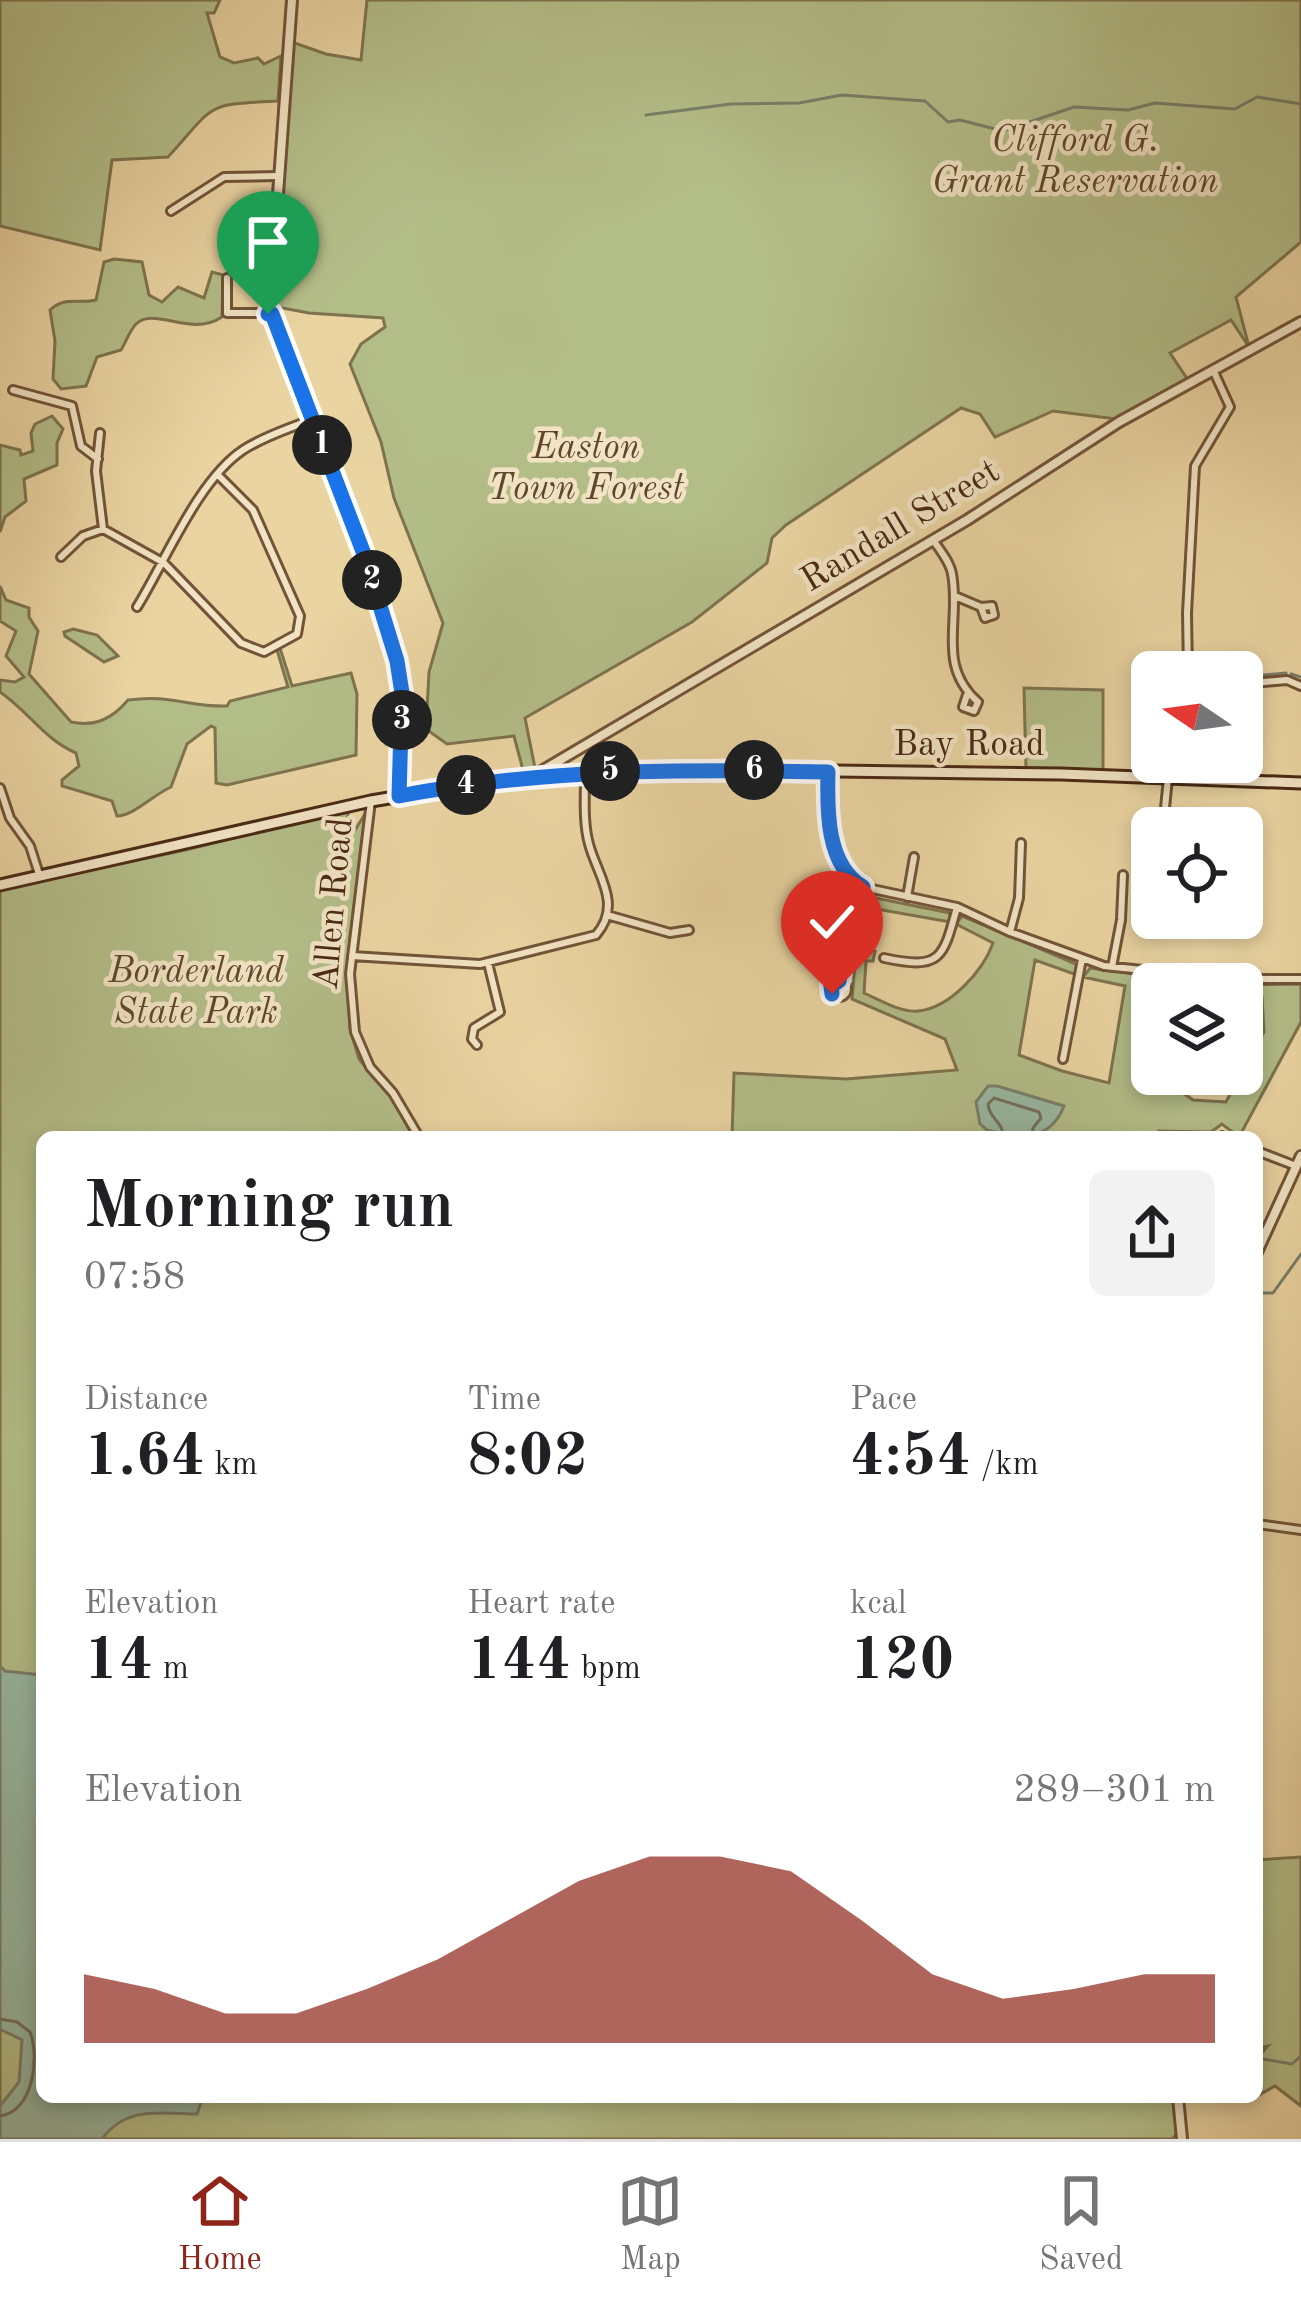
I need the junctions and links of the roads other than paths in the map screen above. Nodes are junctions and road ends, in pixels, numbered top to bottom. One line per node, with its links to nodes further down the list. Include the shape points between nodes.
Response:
1 (292, 0): 2 (street)
2 (277, 176): 3 (street, via 228,176); 5 (street)
3 (171, 211)
4 (227, 278): 5 (street, via 227,314)
5 (272, 314): 9 (street)
6 (1301, 322): 7 (street, Randall Street)
7 (1214, 372): 14 (street, Randall Street); 20 (street, via 1229,412 1195,466)
8 (13, 390): 11 (street, via 72,406 81,446)
9 (312, 419): 12 (street, via 240,452); 31 (street, via 397,661)
10 (100, 433): 11 (street)
11 (98, 459): 13 (street)
12 (218, 475): 16 (street); 16 (street, via 253,510 300,616 297,634 276,648 241,644)
13 (103, 529): 15 (street); 16 (street)
14 (933, 540): 17 (street, via 952,570); 27 (street, Randall Street)
15 (61, 557)
16 (164, 563): 18 (street)
17 (953, 595): 19 (street); 23 (street, via 952,657)
18 (136, 607)
19 (980, 607)
20 (1188, 651)
21 (1263, 682): 22 (street)
22 (1301, 686)
23 (967, 694)
24 (828, 772): 25 (main road, Bay Road); 26 (main road, Bay Road); 38 (street, via 830,829 845,869)
25 (585, 773): 27 (main road, Bay Road); 41 (street, via 588,843 605,881)
26 (1131, 777)
27 (529, 779): 31 (main road, Bay Road)
28 (1263, 782): 29 (main road, Bay Road)
29 (1301, 784)
30 (0, 788): 35 (street)
31 (399, 796): 32 (main road, Bay Road)
32 (371, 801): 35 (main road, Bay Road); 44 (street, Allen Road)
33 (1021, 843): 43 (street)
34 (914, 857): 39 (street)
35 (39, 874): 37 (main road, Bay Road)
36 (1124, 875): 48 (street)
37 (0, 885)
38 (863, 887): 39 (street); 52 (street)
39 (908, 897): 40 (street)
40 (957, 907): 43 (street); 45 (street, via 938,958)
41 (607, 915): 42 (street); 47 (street, via 589,939)
42 (689, 931)
43 (1010, 932): 46 (street)
44 (352, 956): 47 (street); 55 (street, Allen Road, via 360,1050)
45 (884, 958)
46 (1082, 959): 48 (street); 54 (street)
47 (488, 963): 53 (street, via 500,1012 474,1028)
48 (1112, 967): 49 (street)
49 (1131, 969)
50 (1301, 979): 51 (street)
51 (1263, 980)
52 (839, 981)
53 (477, 1045)
54 (1063, 1059)
55 (415, 1131)
56 (1263, 1152): 57 (street)
57 (1299, 1161): 58 (street)
58 (1263, 1239)
59 (1263, 1525): 60 (street)
60 (1301, 1530)
61 (1179, 2103): 62 (street)
62 (1182, 2139)

